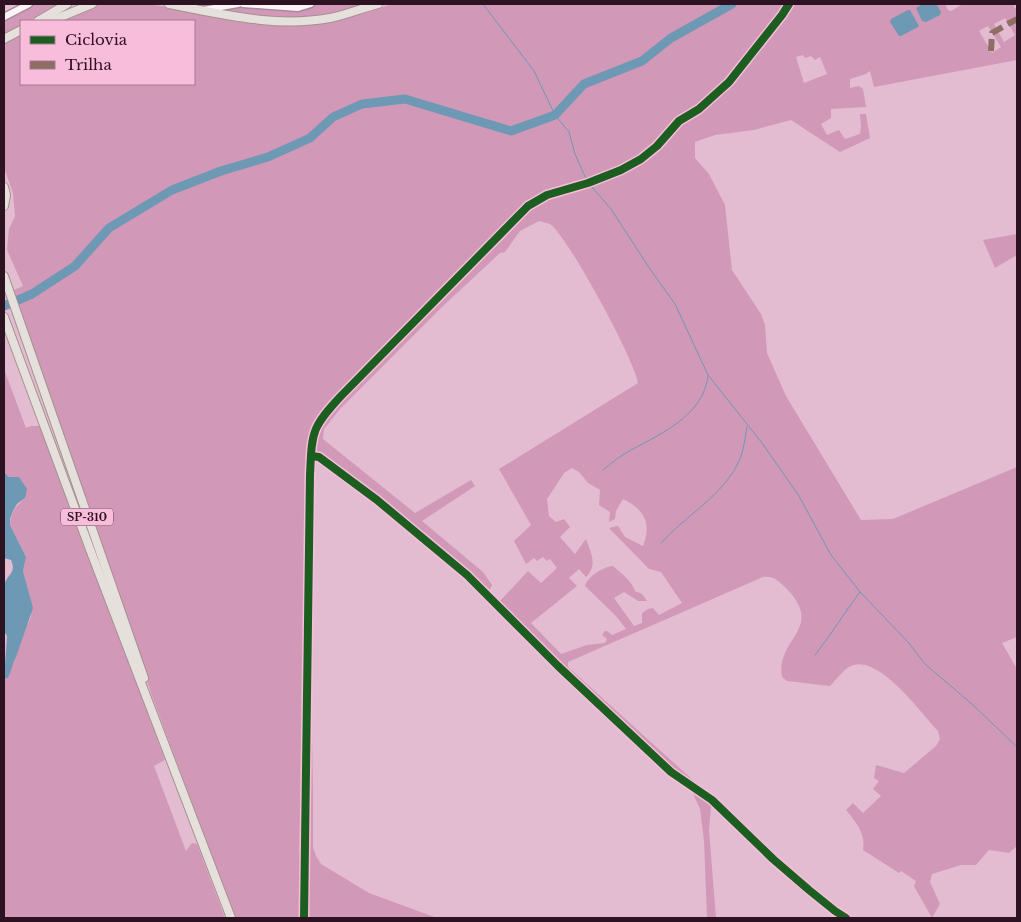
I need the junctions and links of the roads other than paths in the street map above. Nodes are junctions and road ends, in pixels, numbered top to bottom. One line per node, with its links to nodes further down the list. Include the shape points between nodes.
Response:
1 (29, 4): 12 (street)
2 (92, 4): 9 (main road)
3 (169, 4): 11 (main road)
4 (238, 4): 11 (street)
5 (243, 4): 6 (street, via 298,8)
6 (311, 4)
7 (378, 4): 11 (main road, via 330,18 293,22 240,19)
8 (789, 4): 21 (street, via 728,82 699,109 679,121 641,159 588,183 547,195 528,206 327,411 314,432)
9 (80, 6): 10 (main road)
10 (61, 8): 13 (main road); 14 (main road)
11 (202, 10)
12 (4, 17)
13 (40, 20)
14 (52, 20)
15 (20, 32): 16 (main road)
16 (4, 39)
17 (4, 187): 18 (main road)
18 (4, 206)
19 (4, 276): 22 (main road, SP-310)
20 (4, 316): 22 (main road, SP-310)
21 (311, 456): 24 (street); 25 (street, via 319,457 377,500 467,575 671,772 712,800 772,858)
22 (157, 724): 23 (main road, SP-310)
23 (231, 918)
24 (304, 918)
25 (846, 918)

